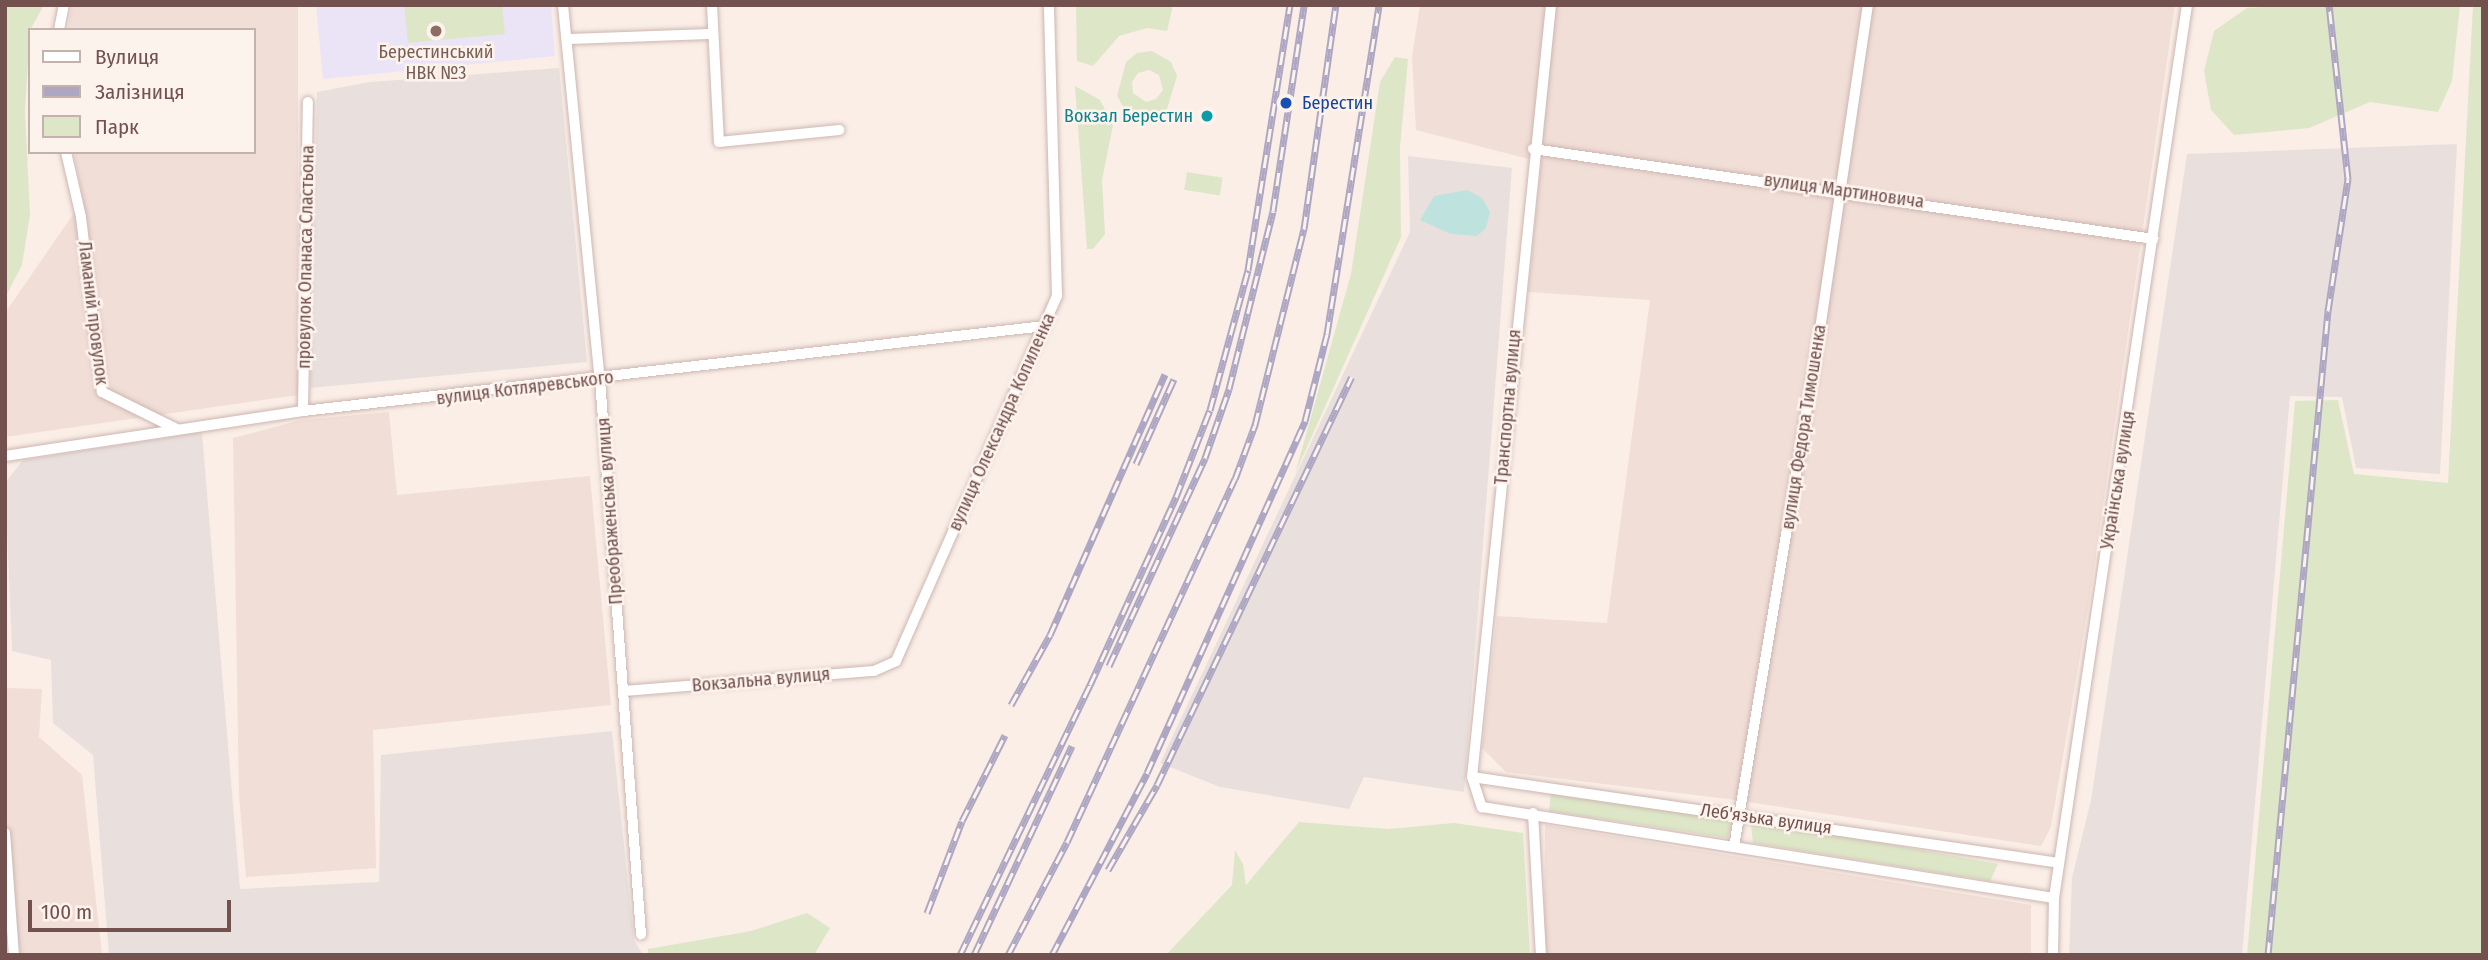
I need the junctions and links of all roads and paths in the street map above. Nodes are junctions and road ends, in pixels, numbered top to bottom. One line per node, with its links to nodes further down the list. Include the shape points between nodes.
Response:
1 (64, 5): 8 (street)
2 (563, 5): 10 (street, Преображенська вулиця)
3 (712, 5): 9 (street)
4 (1049, 5): 17 (street, вулиця Олександра Копиленка, via 1057,296)
5 (1551, 5): 13 (street, Транспортна вулиця)
6 (1868, 5): 15 (street, вулиця Федора Тимошенка)
7 (2187, 5): 16 (street, Українська вулиця)
8 (59, 28)
9 (711, 34): 10 (street); 12 (street, via 719,142)
10 (567, 39): 18 (street, Преображенська вулиця)
11 (308, 102): 19 (street, провулок Опанаса Сластьона)
12 (839, 130)
13 (1533, 149): 15 (street, вулиця Мартиновича); 24 (street, Транспортна вулиця)
14 (66, 154): 20 (street, Ламаний провулок, via 81,217 102,393)
15 (1842, 190): 16 (street, вулиця Мартиновича); 27 (street, вулиця Федора Тимошенка)
16 (2154, 239): 30 (street, Українська вулиця)
17 (1045, 326): 18 (street, вулиця Котляревського); 22 (street, вулиця Олександра Копиленка)
18 (600, 379): 19 (street, вулиця Котляревського); 23 (street, Преображенська вулиця)
19 (303, 411): 20 (street, вулиця Котляревського)
20 (177, 429): 21 (street, вулиця Котляревського)
21 (5, 456)
22 (896, 661): 23 (street, Вокзальна вулиця, via 874,671)
23 (624, 691): 32 (street, Преображенська вулиця)
24 (1472, 777): 25 (street, Транспортна вулиця); 27 (street, Леб'язька вулиця)
25 (1482, 807): 26 (street, Леб'язька вулиця)
26 (1533, 813): 29 (street, Леб'язька вулиця); 34 (street)
27 (1739, 814): 29 (street, вулиця Федора Тимошенка); 30 (street, Леб'язька вулиця)
28 (5, 833): 33 (street)
29 (1734, 847): 31 (street, Леб'язька вулиця)
30 (2059, 863): 31 (street, Українська вулиця)
31 (2054, 898): 35 (street, Українська вулиця)
32 (641, 934)
33 (14, 955)
34 (1541, 955)
35 (2053, 955)

